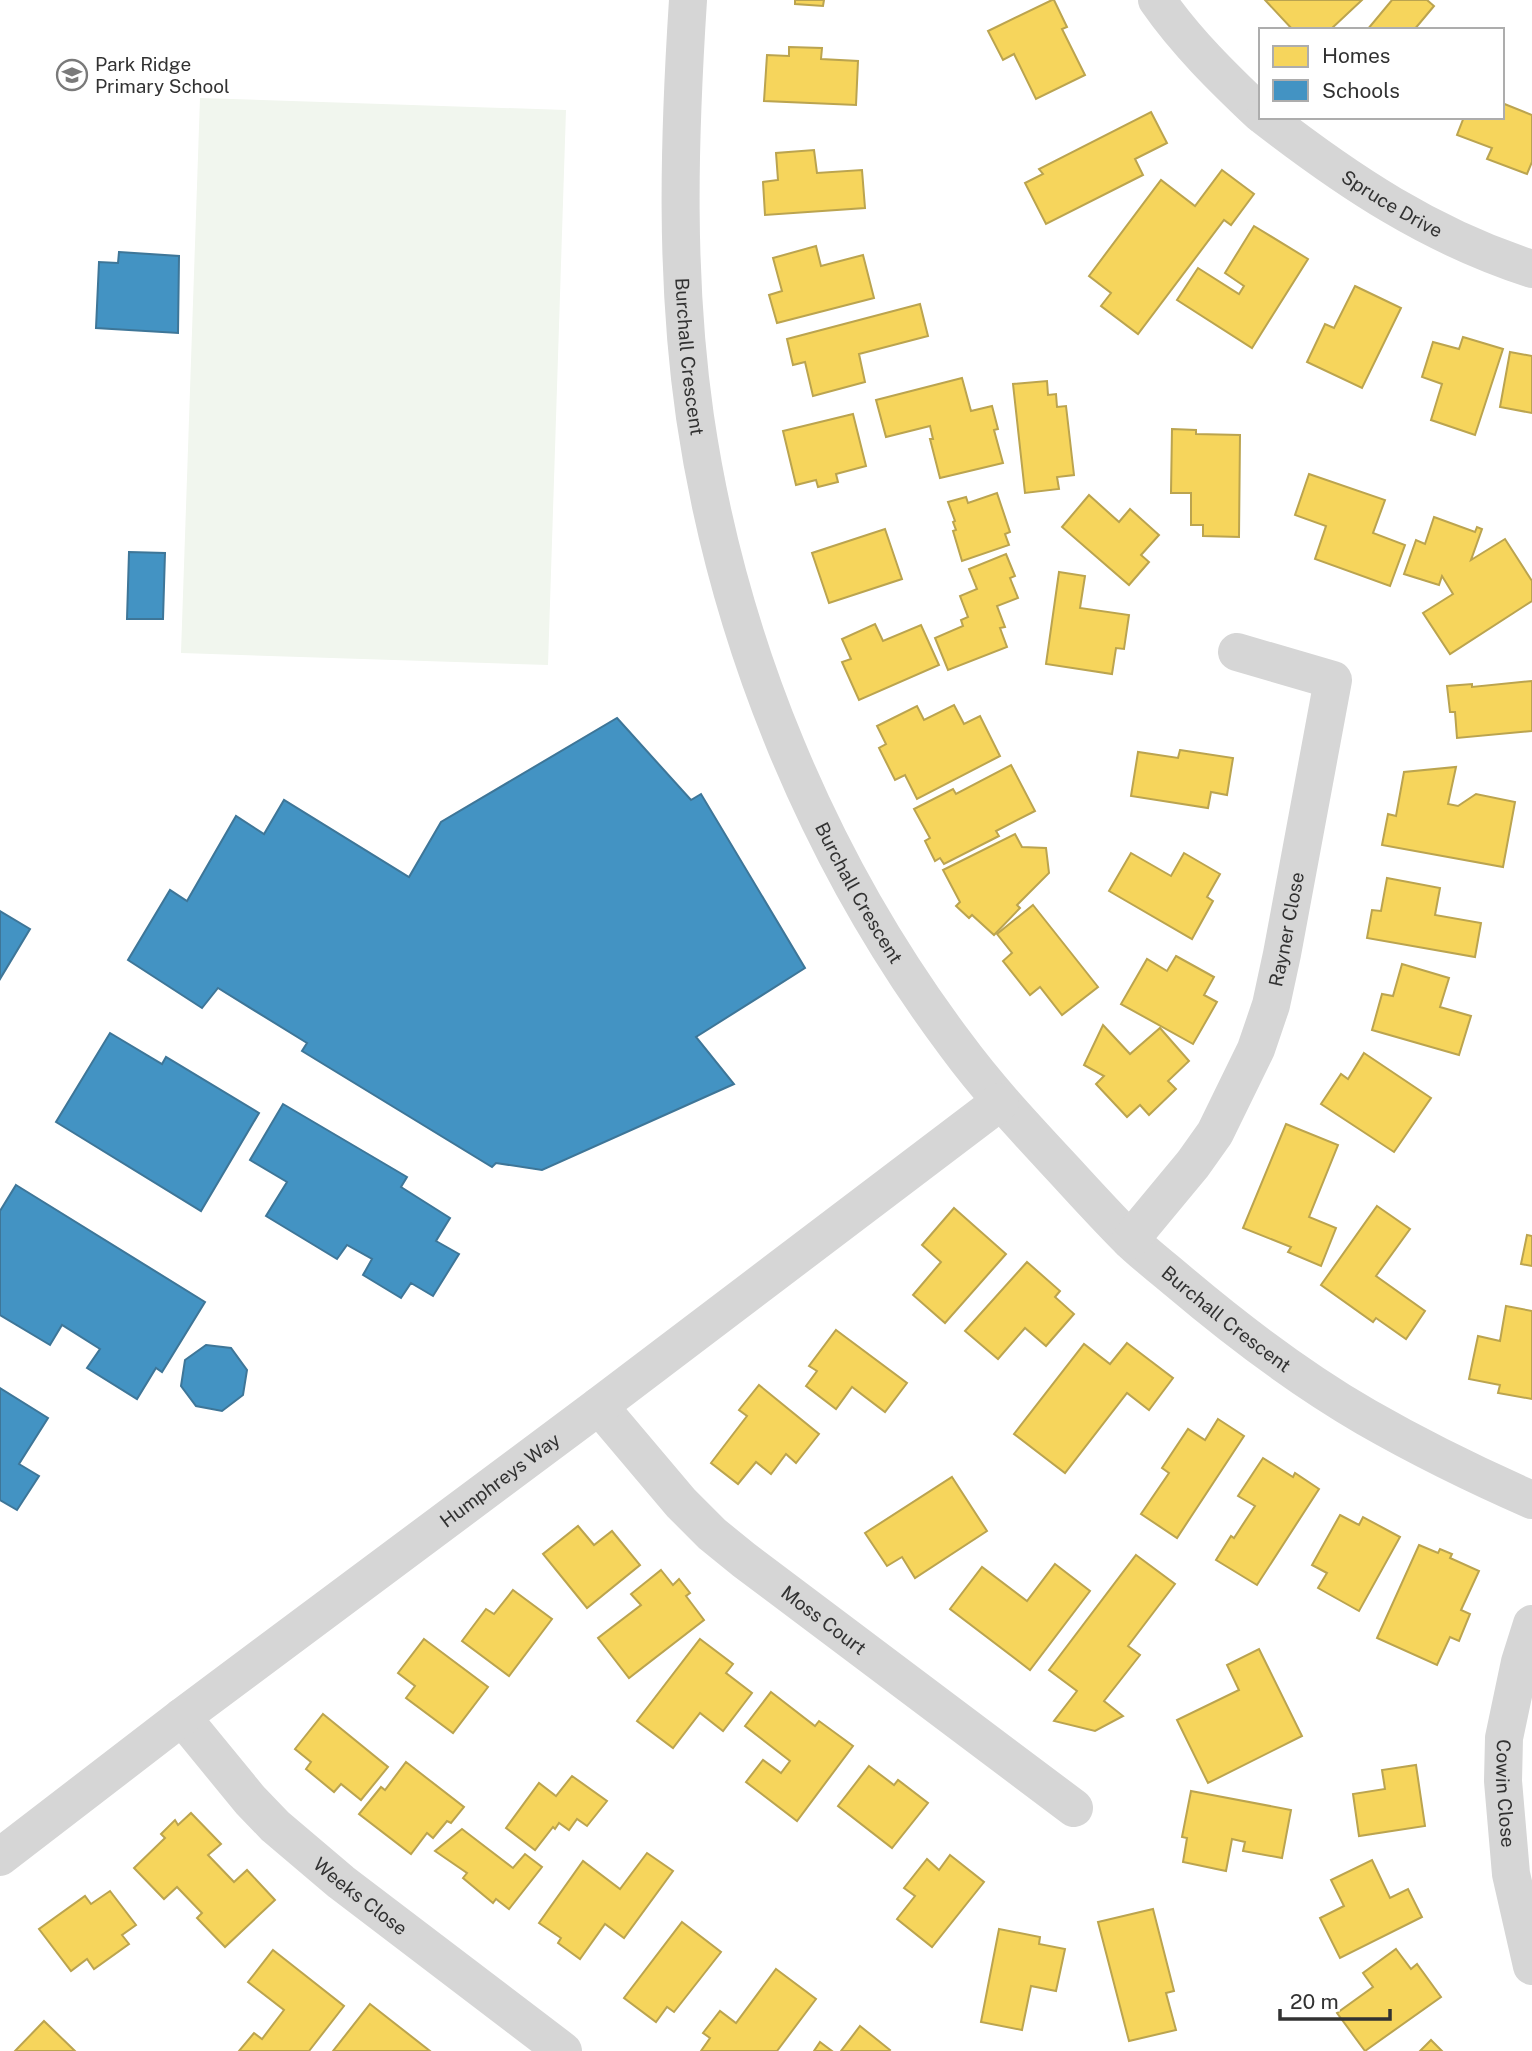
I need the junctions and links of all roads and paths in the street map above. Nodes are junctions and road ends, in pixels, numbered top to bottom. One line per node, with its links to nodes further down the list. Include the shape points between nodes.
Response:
1 (688, 0): 7 (street, Burchall Crescent, via 679,200 681,273 695,416 726,565 778,725 849,879 927,1006)
2 (1157, 0): 3 (street, Spruce Drive)
3 (1259, 112)
4 (1267, 119): 5 (street, Spruce Drive, via 1394,209)
5 (1532, 269)
6 (1237, 652): 8 (street, Rayner Close, via 1333,680 1282,954 1256,1049 1215,1133)
7 (1000, 1101): 8 (street, Burchall Crescent); 9 (street, Humphreys Way)
8 (1130, 1240): 10 (street, Burchall Crescent, via 1246,1336 1344,1403 1462,1469)
9 (599, 1406): 12 (street, Humphreys Way); 13 (street, Moss Court, via 712,1534)
10 (1532, 1500)
11 (1532, 1624): 15 (street, Cowin Close, via 1504,1738 1503,1781 1511,1874)
12 (182, 1717): 14 (street, Humphreys Way); 16 (street, Weeks Close, via 275,1826)
13 (1074, 1808)
14 (0, 1857)
15 (1532, 1966)
16 (563, 2051)

